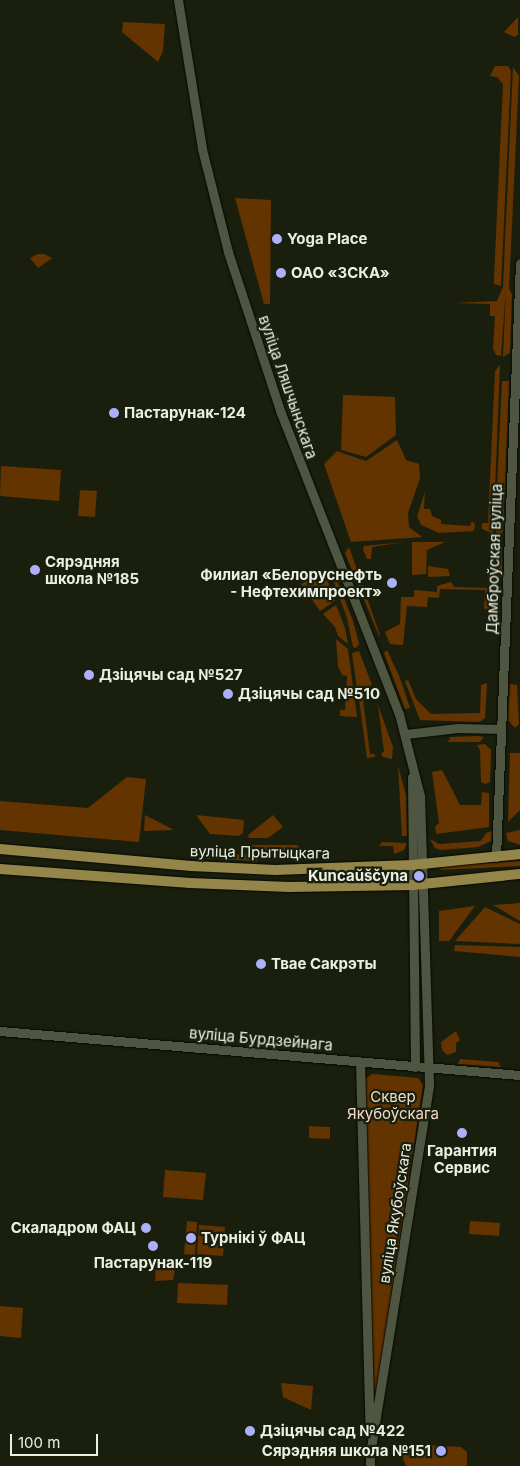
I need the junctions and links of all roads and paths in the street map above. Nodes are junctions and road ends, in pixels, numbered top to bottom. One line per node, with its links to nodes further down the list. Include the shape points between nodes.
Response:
1 (178, 0): 4 (main road, вуліца Ляшчынскага, via 202,150 228,252 281,413)
2 (520, 263): 3 (main road, Дамброўская вуліца)
3 (502, 728): 4 (main road); 8 (main road, Дамброўская вуліца)
4 (406, 734): 5 (main road, вуліца Ляшчынскага)
5 (413, 772): 9 (main road, вуліца Ляшчынскага, via 420,796); 10 (main road, вуліца Ляшчынскага, via 410,796)
6 (0, 849): 10 (main road, вуліца Прытыцкага, via 275,870)
7 (520, 854): 8 (main road, вуліца Прытыцкага)
8 (496, 857): 9 (main road, вуліца Прытыцкага)
9 (423, 864): 10 (main road, вуліца Прытыцкага); 13 (main road, вуліца Ляшчынскага)
10 (412, 865): 13 (main road, вуліца Ляшчынскага)
11 (0, 869): 13 (main road, via 190,883 298,887)
12 (520, 874): 13 (main road)
13 (418, 884): 16 (main road); 17 (main road, вуліца Якубоўскага)
14 (0, 1031): 15 (main road, вуліца Бурдзейнага)
15 (360, 1062): 16 (main road, вуліца Бурдзейнага); 19 (main road, вуліца Якубоўскага)
16 (415, 1067): 17 (main road, вуліца Бурдзейнага)
17 (428, 1068): 18 (main road, вуліца Бурдзейнага); 19 (main road, вуліца Якубоўскага, via 428,1086)
18 (520, 1075)
19 (370, 1454): 20 (main road, вуліца Якубоўскага)
20 (370, 1466)

